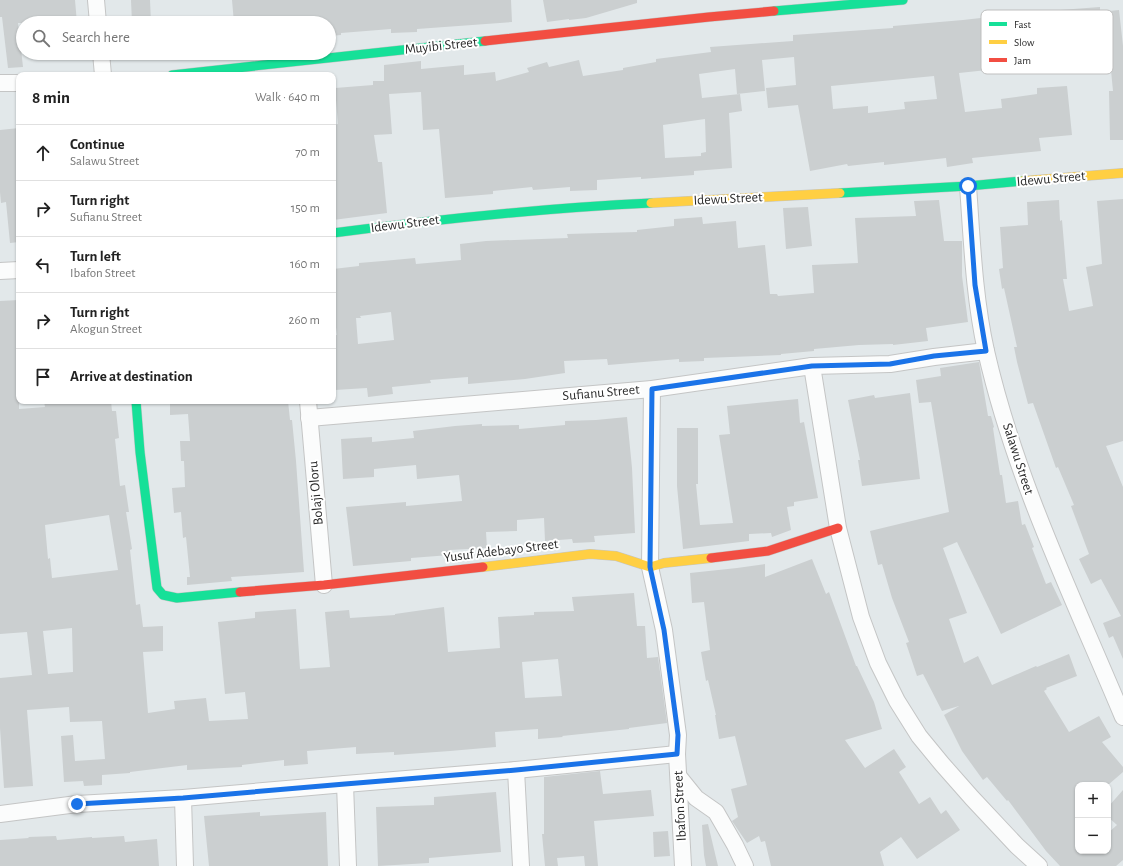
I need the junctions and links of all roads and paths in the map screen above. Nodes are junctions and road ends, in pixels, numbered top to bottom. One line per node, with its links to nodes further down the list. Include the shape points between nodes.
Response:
1 (96, 0): 3 (street)
2 (903, 0): 4 (street, Muyibi Street, via 709,17)
3 (97, 16)
4 (336, 57)
5 (102, 60): 7 (street)
6 (311, 60): 8 (street, Muyibi Street)
7 (103, 72)
8 (200, 72)
9 (16, 83): 10 (street)
10 (0, 84)
11 (1123, 173): 12 (street, Idewu Street)
12 (968, 186): 13 (street, Idewu Street, via 569,207); 16 (street, Salawu Street, via 975,285)
13 (336, 233)
14 (16, 270): 15 (street)
15 (0, 271)
16 (986, 351): 17 (street, Sufianu Street, via 934,356 890,364); 25 (street, Salawu Street, via 1014,451 1036,510)
17 (812, 366): 18 (street, Sufianu Street); 22 (street)
18 (652, 389): 21 (street, Sufianu Street); 23 (street, Ibafon Street)
19 (136, 404): 24 (street, Yusuf Adebayo Street, via 157,588 163,595 177,598)
20 (308, 404): 21 (street, Bolaji Oloru)
21 (309, 418): 24 (street, Bolaji Oloru)
22 (838, 528): 23 (street, via 768,551 664,562); 37 (street, via 861,617 878,663 897,701 919,736 942,764 1017,846)
23 (650, 567): 24 (street, Yusuf Adebayo Street, via 616,556 590,554); 26 (street, Ibafon Street, via 664,630 678,735)
24 (324, 585)
25 (1123, 717)
26 (677, 754): 27 (street); 28 (street, Ibafon Street)
27 (516, 770): 29 (street); 34 (street)
28 (679, 777): 35 (street, Ibafon Street); 36 (street, via 696,798 716,812)
29 (345, 784): 30 (street); 33 (street)
30 (183, 798): 31 (street, via 77,804); 32 (street)
31 (0, 814)
32 (185, 866)
33 (348, 866)
34 (521, 866)
35 (682, 866)
36 (745, 866)
37 (1039, 866)

